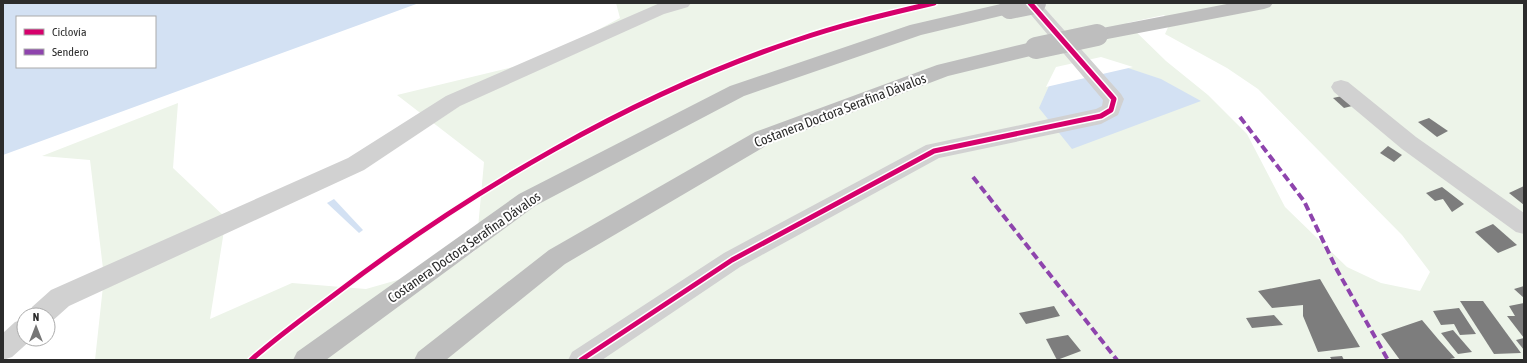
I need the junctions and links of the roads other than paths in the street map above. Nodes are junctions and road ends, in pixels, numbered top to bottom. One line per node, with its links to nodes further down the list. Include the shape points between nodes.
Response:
1 (682, 3): 7 (street, via 657,10 453,101 356,164 60,298)
2 (1035, 3): 4 (highway, Costanera Doctora Serafina Dávalos, bridge)
3 (1264, 3): 11 (highway, Costanera Doctora Serafina Dávalos, bridge, via 1097,35 944,70 762,138 557,257)
4 (1020, 6): 10 (highway, Costanera Doctora Serafina Dávalos, via 918,30 737,91 527,200); 12 (street, via 1114,99 1111,110 1101,116 934,151 732,260)
5 (1341, 88): 6 (street, via 1410,143)
6 (1524, 225)
7 (50, 307)
8 (16, 337): 9 (street)
9 (3, 349)
10 (306, 360)
11 (427, 360)
12 (581, 360)

